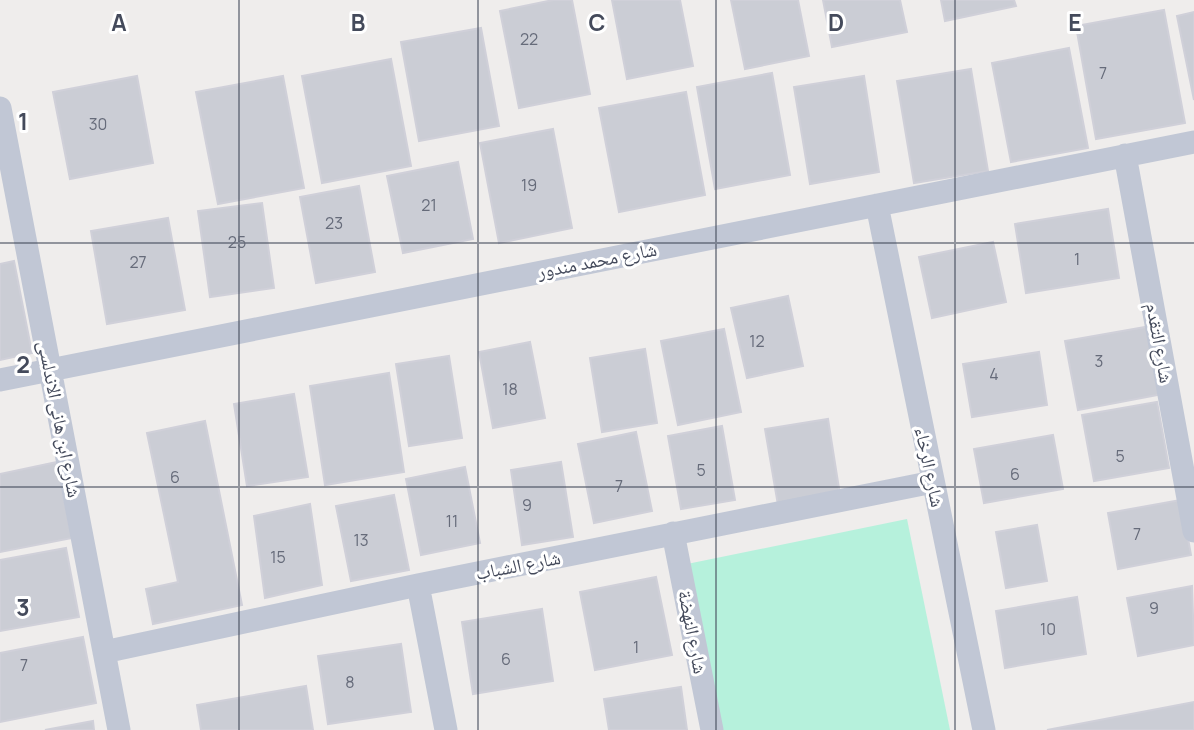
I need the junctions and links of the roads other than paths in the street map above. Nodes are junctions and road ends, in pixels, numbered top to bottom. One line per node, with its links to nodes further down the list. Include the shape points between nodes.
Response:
1 (0, 108): 5 (street, شارع ابن هانى الاندلسى)
2 (1194, 142): 3 (street, شارع محمد مندور)
3 (1125, 155): 4 (street, شارع محمد مندور); 8 (street, شارع التقدم)
4 (877, 205): 5 (street, شارع محمد مندور); 7 (street, شارع الرخاء)
5 (51, 369): 6 (street, شارع محمد مندور); 11 (street, شارع ابن هانى الاندلسى)
6 (0, 380)
7 (933, 482): 9 (street, شارع الشباب); 15 (street, شارع الرخاء)
8 (1194, 531)
9 (673, 533): 10 (street, شارع الشباب); 14 (street, شارع النهضة)
10 (418, 585): 11 (street, شارع الشباب); 13 (street)
11 (104, 652): 12 (street, شارع ابن هانى الاندلسى)
12 (119, 730)
13 (446, 730)
14 (712, 730)
15 (984, 730)

